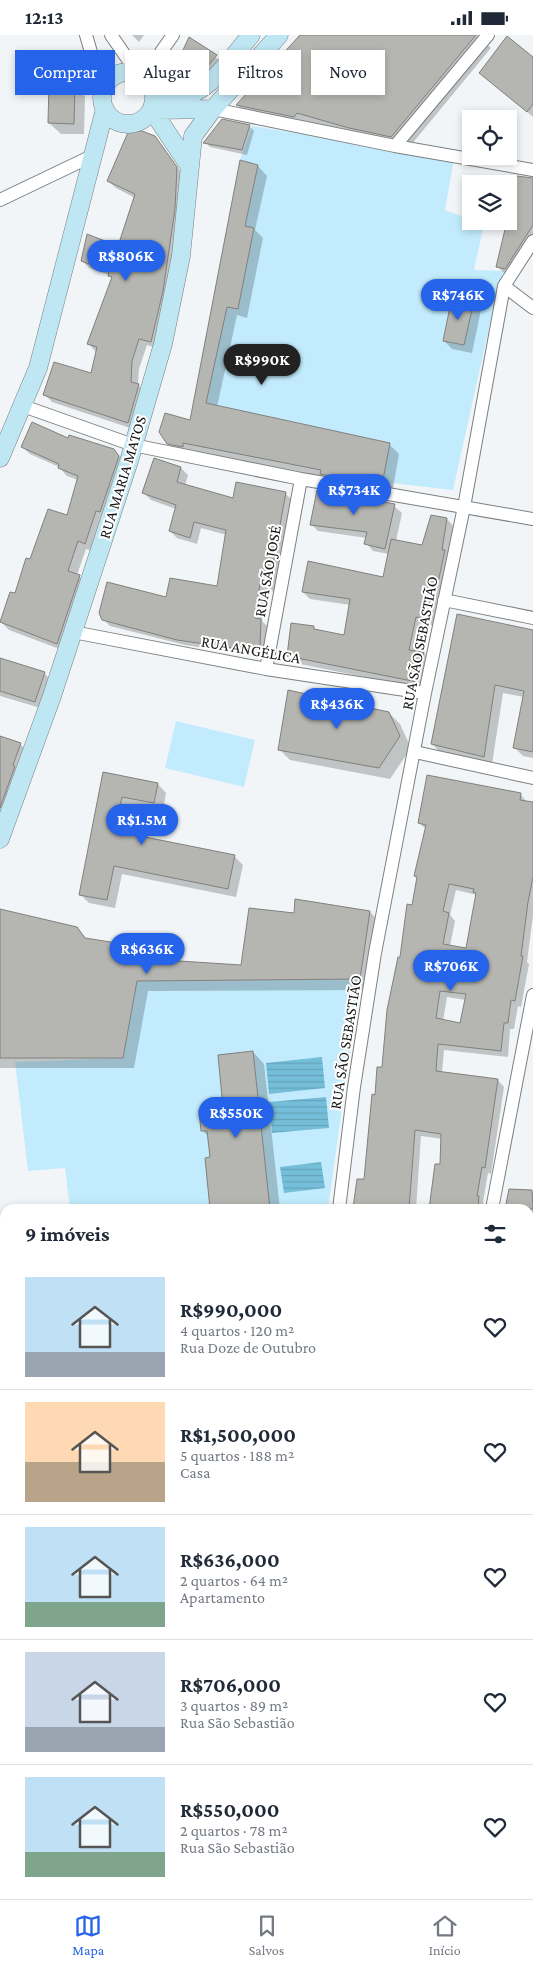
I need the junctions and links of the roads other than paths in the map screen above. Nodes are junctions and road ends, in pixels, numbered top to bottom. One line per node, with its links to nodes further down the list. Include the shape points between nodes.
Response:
1 (86, 35): 7 (street)
2 (112, 35): 9 (street)
3 (173, 35): 8 (street)
4 (251, 35): 10 (main road)
5 (279, 35): 18 (main road, RUA MARIA MATOS)
6 (488, 35): 19 (street)
7 (90, 50)
8 (162, 50)
9 (125, 55)
10 (209, 81)
11 (102, 95): 17 (main road)
12 (147, 95): 17 (main road, via 140,122 115,121)
13 (151, 95): 21 (main road)
14 (163, 95): 16 (main road, via 172,98)
15 (165, 95): 18 (main road)
16 (186, 95)
17 (105, 109): 20 (main road)
18 (213, 109): 19 (street); 21 (main road, RUA MARIA MATOS, via 194,136)
19 (395, 146): 22 (street)
20 (94, 155): 23 (street); 27 (main road, via 38,368)
21 (190, 167): 28 (main road, RUA MARIA MATOS, via 182,256 163,344)
22 (533, 170)
23 (0, 200)
24 (533, 241): 25 (street, RUA SÃO SEBASTIÃO)
25 (504, 286): 26 (street); 31 (street, RUA SÃO SEBASTIÃO)
26 (533, 308)
27 (23, 406): 28 (street); 29 (main road)
28 (133, 445): 30 (street); 35 (main road, RUA MARIA MATOS)
29 (0, 458)
30 (301, 479): 31 (street); 36 (street, RUA SÃO JOSÉ)
31 (464, 507): 32 (street); 33 (street, RUA SÃO SEBASTIÃO)
32 (533, 519)
33 (444, 600): 34 (street); 37 (street, RUA SÃO SEBASTIÃO)
34 (533, 618)
35 (72, 632): 36 (street, RUA ANGÉLICA); 40 (main road, RUA MARIA MATOS, via 52,696)
36 (266, 669): 37 (street, RUA ANGÉLICA)
37 (424, 693): 38 (street, RUA SÃO SEBASTIÃO)
38 (414, 752): 39 (street); 43 (street, RUA SÃO SEBASTIÃO, via 374,963)
39 (533, 778)
40 (5, 806): 41 (main road, RUA MARIA MATOS)
41 (0, 839)
42 (533, 995): 44 (street)
43 (340, 1204)
44 (493, 1204)

